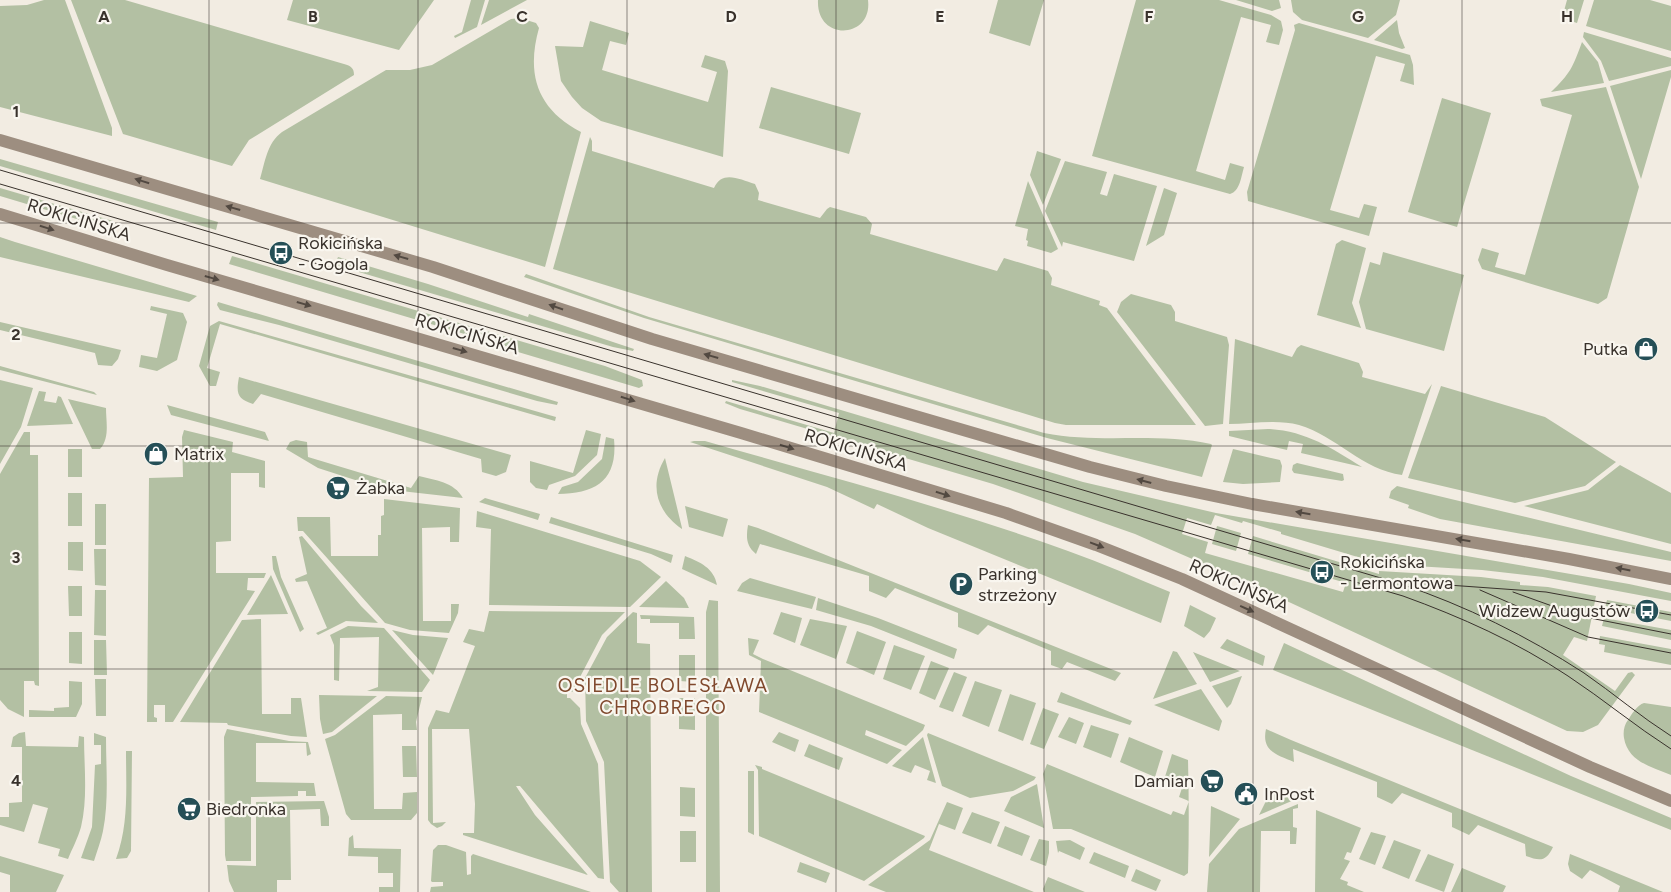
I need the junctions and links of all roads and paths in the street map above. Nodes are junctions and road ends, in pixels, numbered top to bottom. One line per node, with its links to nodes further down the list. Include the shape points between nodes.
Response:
1 (0, 140): 3 (main road, one-way to 1, via 1166,486 1027,449 652,339 433,267)
2 (0, 214): 4 (main road, ROKICIŃSKA, one-way to 4, via 1006,513 1182,579 1590,767)
3 (1671, 579)
4 (1671, 801)

